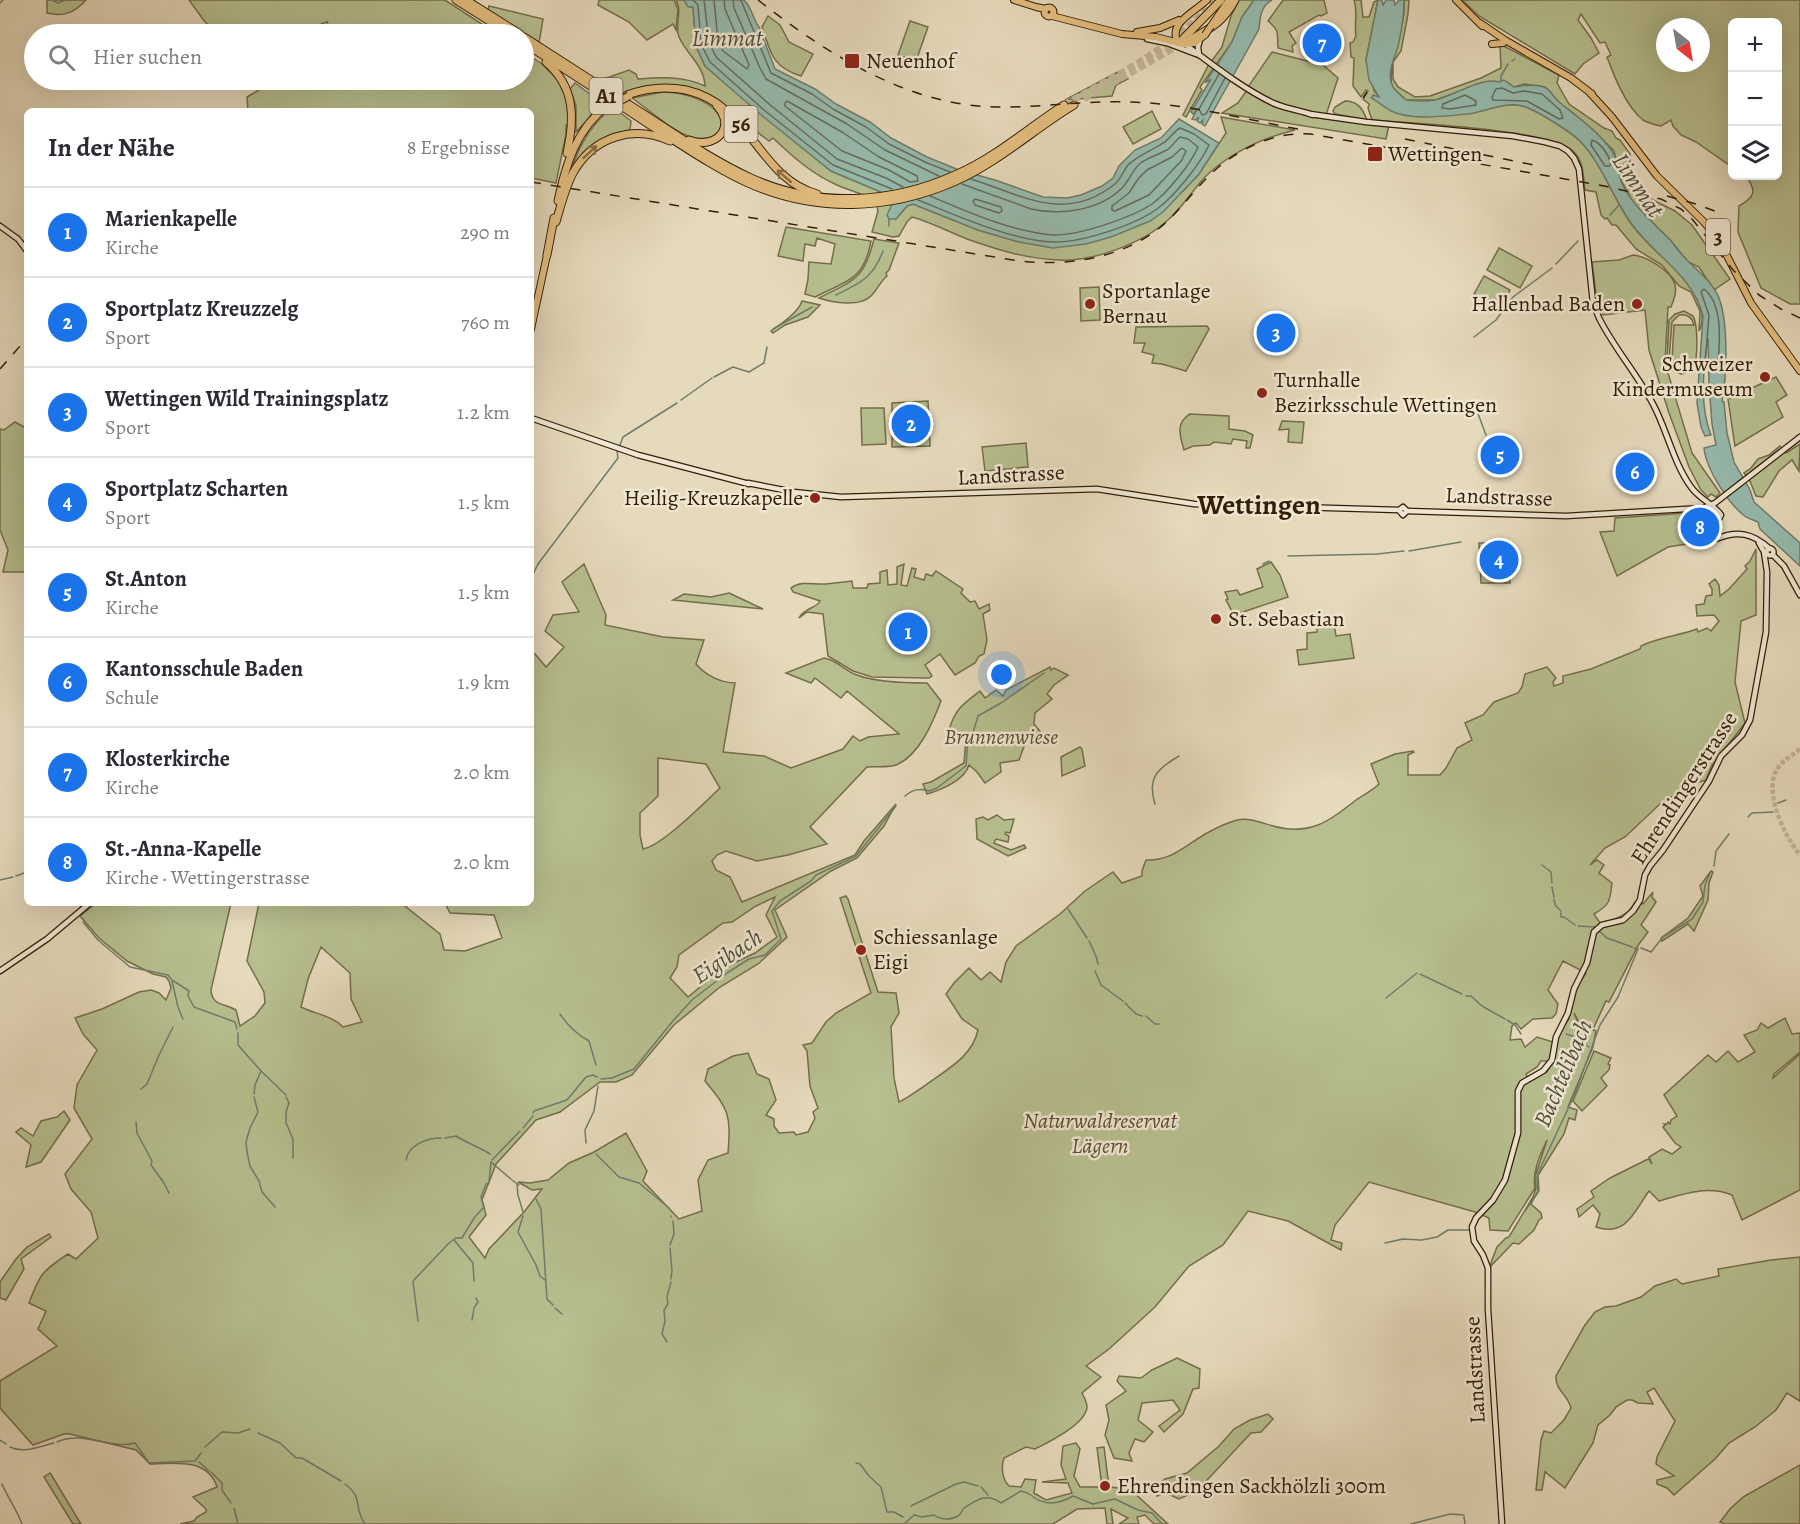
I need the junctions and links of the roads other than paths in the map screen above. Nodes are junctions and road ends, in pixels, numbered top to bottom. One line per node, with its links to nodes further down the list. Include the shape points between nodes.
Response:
1 (456, 0): 10 (highway)
2 (466, 0): 11 (highway, A1)
3 (1014, 0): 12 (main road, via 1045,11 1051,8 1053,14 1116,32)
4 (1207, 0): 9 (main road)
5 (1221, 0): 14 (highway)
6 (1229, 0): 13 (main road, bridge)
7 (1235, 0): 14 (highway, via 1215,26)
8 (1456, 0): 33 (main road, 3, via 1500,40 1571,78 1605,105 1662,180 1719,240 1751,303)
9 (1190, 14): 12 (main road); 14 (main road, via 1176,26)
10 (494, 24)
11 (503, 24)
12 (1138, 34): 14 (main road)
13 (1203, 37): 14 (main road, via 1193,44); 18 (main road)
14 (1182, 43): 18 (main road)
15 (534, 44): 23 (highway, A1)
16 (534, 50): 24 (highway, A1)
17 (534, 52): 26 (highway, via 556,71 567,88 572,108 573,126)
18 (1199, 55): 36 (main road, via 1264,99 1290,110 1333,119 1513,136 1564,148 1579,169 1593,303 1602,324 1652,401 1686,480 1699,497)
19 (628, 95): 20 (highway, bridge); 23 (highway, via 657,89 684,91 711,101 724,117 722,133 708,143); 27 (highway, 56, one-way to 19, via 807,191 788,180 737,119 707,97 666,88)
20 (609, 105): 26 (highway, via 579,137); 28 (highway, via 588,125 575,147)
21 (1064, 105): 25 (highway, A1)
22 (1074, 105): 25 (highway, A1)
23 (674, 133): 27 (highway, A1, via 763,183)
24 (683, 146): 25 (highway, A1, via 744,181 786,197 837,205 892,201 936,189); 28 (highway, one-way to 24, via 574,172 586,155 601,144 618,136 640,133)
25 (977, 168): 27 (highway, A1, via 884,196)
26 (560, 191): 31 (highway)
27 (837, 199)
28 (556, 222): 31 (highway)
29 (0, 225): 30 (main road)
30 (24, 247)
31 (547, 255): 32 (main road)
32 (534, 315)
33 (1800, 371)
34 (534, 419): 36 (main road, Landstrasse, via 638,455 748,483 794,492 858,497 1097,489 1194,504 1255,506 1258,502 1263,506 1399,510 1403,515 1407,511 1591,515 1695,509)
35 (1800, 437): 36 (main road)
36 (1714, 503): 37 (main road, via 1721,516 1711,532 1713,538)
37 (1745, 534): 38 (main road); 38 (main road, via 1758,538)
38 (1769, 553): 39 (main road, via 1784,566); 42 (main road, Ehrendingerstrasse, via 1765,642 1748,724 1721,756 1709,781 1650,866 1633,911 1623,920 1602,925 1594,932 1587,963 1556,1037 1552,1060 1543,1071 1522,1083 1518,1091 1518,1133 1505,1180)
39 (1800, 596)
40 (87, 906): 41 (main road)
41 (0, 971)
42 (1476, 1218): 43 (main road, Landstrasse, via 1473,1238 1488,1271)
43 (1502, 1524)

